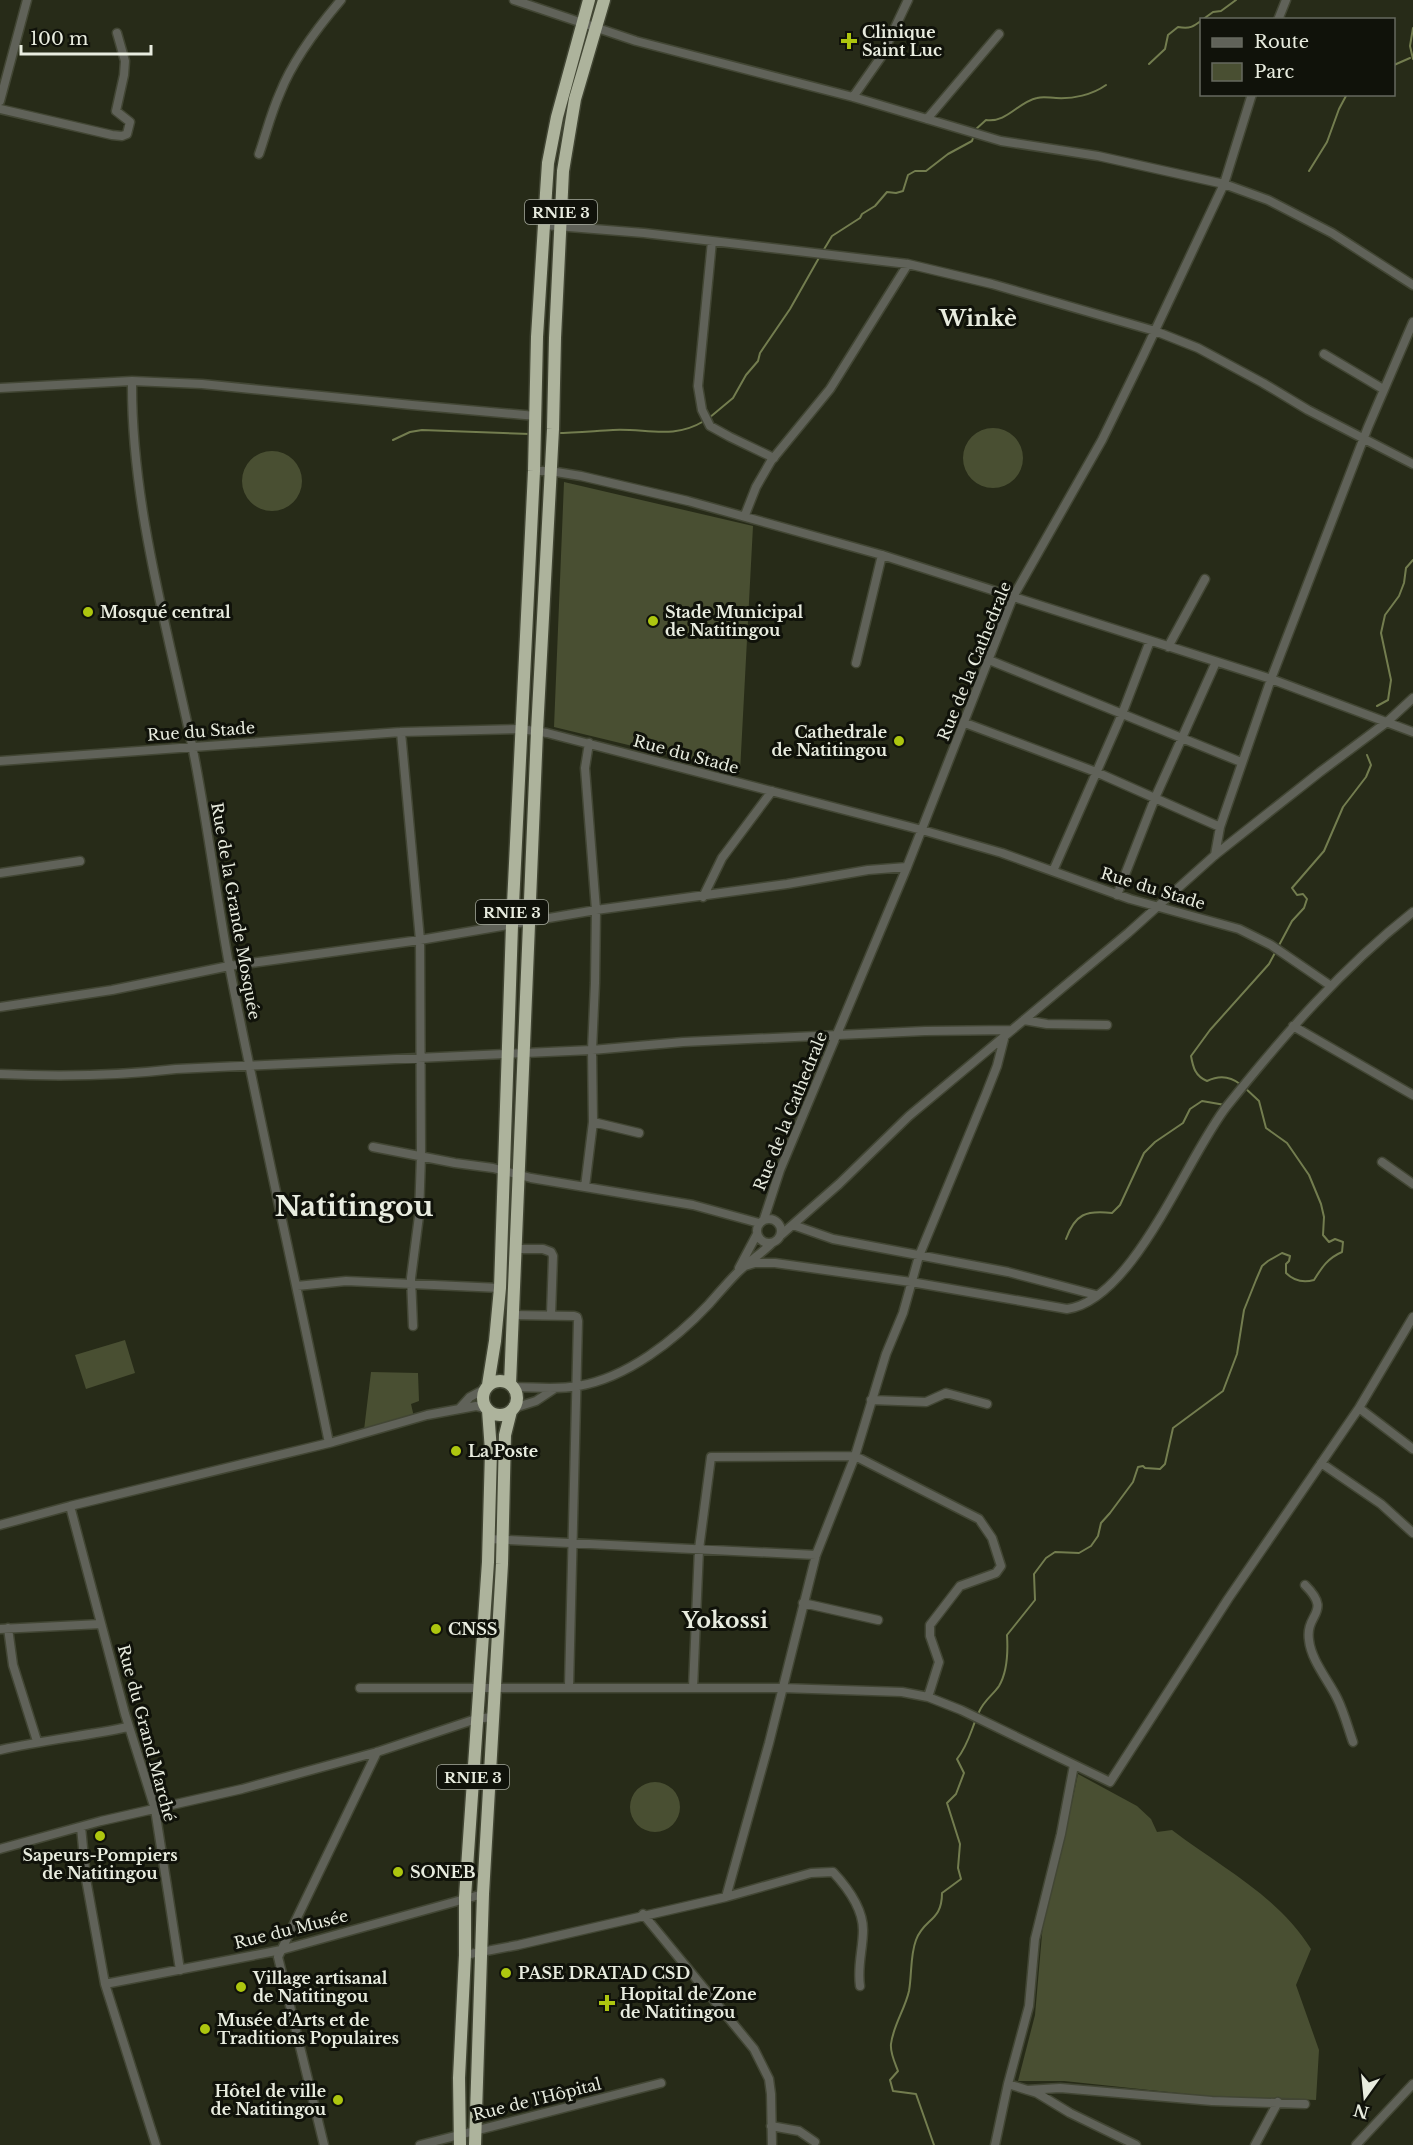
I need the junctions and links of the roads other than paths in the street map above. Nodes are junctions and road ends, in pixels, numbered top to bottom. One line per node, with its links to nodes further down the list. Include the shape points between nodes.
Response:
1 (27, 0): 15 (street)
2 (340, 0): 18 (street, via 289,74)
3 (514, 0): 9 (street)
4 (589, 0): 9 (highway, RNIE 3)
5 (604, 0): 10 (highway, RNIE 3)
6 (908, 0): 14 (street, via 881,57)
7 (1286, 0): 8 (street)
8 (1279, 18)
9 (582, 24): 10 (street); 20 (highway, RNIE 3, via 552,141)
10 (596, 28): 14 (street); 21 (highway, RNIE 3, via 568,135)
11 (117, 33): 16 (street, via 125,61 116,106 118,113 130,122 128,134 112,135)
12 (999, 34): 17 (street)
13 (1251, 96): 19 (street, Rue de la Cathedrale)
14 (853, 97): 17 (street)
15 (0, 101)
16 (0, 109)
17 (927, 120): 19 (street, via 1001,141 1098,156)
18 (259, 154)
19 (1224, 184): 24 (street, via 1268,200 1332,233); 26 (street, Rue de la Cathedrale)
20 (544, 225): 21 (street); 27 (highway, RNIE 3)
21 (560, 227): 22 (street); 28 (highway, RNIE 3)
22 (712, 241): 23 (street); 37 (street, via 698,386 702,410 710,426)
23 (908, 264): 26 (street); 37 (street, via 830,389)
24 (1413, 285)
25 (1413, 322): 29 (street)
26 (1155, 331): 36 (street, via 1223,360); 44 (street, Rue de la Cathedrale, via 1102,440)
27 (537, 337): 28 (highway); 35 (highway, RNIE 3)
28 (555, 338): 40 (highway, RNIE 3)
29 (1404, 342): 30 (street); 34 (street)
30 (1413, 347)
31 (1324, 354): 34 (street)
32 (132, 381): 33 (street); 35 (street, via 412,405); 61 (street, Rue de la Grande Mosquée, via 138,471 173,665)
33 (0, 388)
34 (1383, 389): 36 (street)
35 (535, 427): 39 (highway, RNIE 3)
36 (1364, 438): 38 (street); 50 (street)
37 (774, 458): 41 (street, via 756,486)
38 (1413, 464)
39 (534, 471): 40 (street); 55 (highway, RNIE 3)
40 (550, 471): 41 (street); 56 (highway, RNIE 3)
41 (746, 515): 42 (street)
42 (882, 555): 44 (street); 49 (street)
43 (1205, 579): 46 (street)
44 (1013, 597): 45 (street); 47 (street, Rue de la Cathedrale)
45 (1150, 641): 46 (street); 52 (street)
46 (1168, 647): 48 (street)
47 (989, 660): 52 (street); 54 (street, Rue de la Cathedrale)
48 (1216, 662): 50 (street); 59 (street)
49 (856, 663)
50 (1271, 679): 53 (street); 63 (street)
51 (1413, 698): 53 (street)
52 (1122, 714): 59 (street); 64 (street)
53 (1387, 722): 58 (street); 69 (street)
54 (965, 723): 64 (street); 68 (street, Rue de la Cathedrale)
55 (521, 729): 56 (street, Rue du Stade); 57 (street, Rue du Stade); 80 (highway, RNIE 3)
56 (537, 731): 60 (street, Rue du Stade); 79 (highway, RNIE 3)
57 (401, 732): 61 (street, Rue du Stade); 81 (street)
58 (1413, 732)
59 (1183, 738): 63 (street); 66 (street)
60 (589, 743): 65 (street, Rue du Stade); 77 (street, via 585,768)
61 (192, 746): 62 (street, Rue du Stade); 82 (street, Rue de la Grande Mosquée)
62 (0, 761)
63 (1241, 762): 67 (street)
64 (1096, 772): 66 (street); 72 (street)
65 (772, 791): 68 (street, Rue du Stade); 75 (street, via 722,858)
66 (1155, 798): 67 (street); 74 (street)
67 (1220, 827): 69 (street)
68 (922, 830): 71 (street, Rue de la Cathedrale); 72 (street, Rue du Stade)
69 (1215, 855): 76 (street)
70 (81, 861): 73 (street)
71 (908, 867): 75 (street); 89 (street, Rue de la Cathedrale)
72 (1053, 871): 74 (street, Rue du Stade)
73 (0, 873)
74 (1117, 895): 76 (street, Rue du Stade)
75 (703, 897): 77 (street)
76 (1156, 907): 83 (street, Rue du Stade, via 1239,929); 85 (street)
77 (596, 910): 79 (street); 90 (street)
78 (1413, 912): 83 (street)
79 (529, 922): 80 (street); 91 (highway, RNIE 3)
80 (512, 925): 81 (street); 92 (highway, RNIE 3)
81 (420, 940): 82 (street); 93 (street)
82 (229, 966): 84 (street, via 112,990); 94 (street, Rue de la Grande Mosquée)
83 (1331, 986): 87 (street)
84 (0, 1006)
85 (1024, 1020): 86 (street); 88 (street)
86 (1107, 1025)
87 (1293, 1026): 96 (street); 118 (street, via 1208,1134 1141,1249)
88 (1008, 1033): 89 (street); 107 (street, via 909,1116); 112 (street)
89 (837, 1035): 90 (street); 106 (street, Rue de la Cathedrale)
90 (592, 1050): 91 (street); 97 (street)
91 (524, 1051): 92 (street); 103 (highway, RNIE 3)
92 (508, 1053): 93 (street); 102 (highway, RNIE 3)
93 (421, 1057): 94 (street); 100 (street)
94 (249, 1065): 95 (street, via 101,1076); 116 (street, Rue de la Grande Mosquée)
95 (0, 1074)
96 (1413, 1095)
97 (592, 1122): 98 (street); 105 (street)
98 (639, 1133)
99 (373, 1147): 100 (street)
100 (421, 1156): 102 (street); 115 (street)
101 (1382, 1162): 104 (street)
102 (504, 1170): 103 (street); 117 (highway, RNIE 3)
103 (518, 1174): 105 (street); 111 (highway, RNIE 3)
104 (1413, 1184)
105 (585, 1187): 106 (street)
106 (762, 1221): 108 (street); 109 (street, via 779,1224)
107 (794, 1226): 109 (street); 112 (street, via 833,1239)
108 (757, 1234): 110 (street, via 761,1241); 113 (street)
109 (780, 1235): 110 (street)
110 (772, 1243): 113 (street)
111 (515, 1249): 119 (highway, RNIE 3); 120 (street, via 551,1252)
112 (919, 1256): 114 (street); 118 (street, via 1008,1272)
113 (741, 1269): 114 (street, via 755,1263 775,1263); 125 (street, via 691,1321 646,1356 605,1379)
114 (911, 1282): 118 (street, via 1067,1309 1084,1305); 127 (street)
115 (412, 1283): 116 (street, via 346,1281); 117 (street); 122 (street)
116 (297, 1286): 133 (street, Rue de la Grande Mosquée)
117 (500, 1288): 124 (highway, RNIE 3)
118 (1096, 1295)
119 (512, 1315): 120 (street); 123 (highway, RNIE 3)
120 (551, 1315): 125 (street, via 577,1317)
121 (1413, 1317): 130 (street)
122 (412, 1326)
123 (511, 1385): 124 (highway, via 497,1381); 126 (street); 132 (highway, RNIE 3, via 517,1399)
124 (487, 1387): 129 (street); 131 (highway, RNIE 3, via 483,1400)
125 (576, 1387): 126 (street); 142 (street)
126 (554, 1389): 132 (street)
127 (871, 1401): 128 (street, via 926,1402 946,1393); 135 (street)
128 (987, 1404)
129 (459, 1408): 131 (street, via 476,1406); 133 (street)
130 (1359, 1408): 134 (street); 136 (street)
131 (487, 1410): 132 (highway, via 502,1415); 140 (highway, RNIE 3, via 491,1451)
132 (513, 1410): 141 (highway, RNIE 3, via 505,1435)
133 (329, 1443): 137 (street)
134 (1413, 1449)
135 (855, 1456): 143 (street, via 711,1457); 144 (street); 156 (street, via 979,1519 995,1547 1000,1570 960,1586 930,1625 939,1662)
136 (1321, 1463): 139 (street, via 1381,1504); 164 (street, via 1110,1782)
137 (70, 1506): 138 (street); 148 (street, Rue du Grand Marché)
138 (0, 1525)
139 (1413, 1533)
140 (488, 1539): 141 (street); 152 (highway, RNIE 3)
141 (502, 1540): 142 (street); 153 (highway, RNIE 3)
142 (571, 1544): 143 (street); 150 (street)
143 (699, 1549): 144 (street); 154 (street)
144 (816, 1556): 146 (street)
145 (1305, 1585): 161 (street, via 1318,1602 1308,1632 1312,1652 1339,1701)
146 (802, 1602): 147 (street); 155 (street)
147 (878, 1620)
148 (102, 1624): 149 (street); 159 (street, Rue du Grand Marché)
149 (4, 1628): 160 (street)
150 (568, 1686): 153 (street); 154 (street)
151 (360, 1688): 152 (street)
152 (479, 1688): 153 (street); 158 (highway, RNIE 3)
153 (493, 1688): 157 (highway, RNIE 3)
154 (693, 1688): 155 (street)
155 (782, 1688): 156 (street, via 891,1691); 170 (street)
156 (928, 1697): 164 (street)
157 (492, 1717): 158 (street); 168 (highway, RNIE 3)
158 (476, 1719): 163 (street); 169 (highway, RNIE 3)
159 (128, 1726): 160 (street); 165 (street, Rue du Grand Marché)
160 (37, 1741): 162 (street)
161 (1353, 1742)
162 (0, 1750)
163 (377, 1752): 165 (street); 172 (street)
164 (1074, 1765): 179 (street, via 1035,1939 1029,2006)
165 (155, 1809): 166 (street); 175 (street, Rue du Grand Marché)
166 (81, 1827): 167 (street); 176 (street)
167 (0, 1850)
168 (483, 1894): 169 (street, Rue du Musée); 173 (highway, RNIE 3)
169 (465, 1897): 172 (street, Rue du Musée); 174 (highway, RNIE 3)
170 (726, 1897): 171 (street); 177 (street, via 811,1873 833,1872 854,1900 863,1928 858,1964)
171 (643, 1914): 173 (street); 184 (street, via 754,2049 769,2079)
172 (281, 1950): 175 (street, Rue du Musée); 189 (street, via 278,1962)
173 (481, 1952): 174 (street); 185 (highway, RNIE 3)
174 (465, 1955): 186 (highway, RNIE 3)
175 (180, 1971): 176 (street, Rue du Musée)
176 (105, 1984): 188 (street)
177 (860, 1986)
178 (661, 2083): 185 (street, Rue de l'Hôpital)
179 (1008, 2084): 181 (street); 193 (street)
180 (1413, 2084): 196 (street)
181 (1027, 2090): 182 (street, via 1060,2088 1212,2101); 194 (street)
182 (1278, 2102): 183 (street); 195 (street)
183 (1305, 2104)
184 (771, 2126): 187 (street, via 799,2131); 192 (street)
185 (476, 2130): 186 (street, Rue de l'Hôpital); 191 (highway, RNIE 3)
186 (460, 2140): 190 (street, Rue de l'Hôpital)
187 (815, 2142)
188 (156, 2145)
189 (324, 2145)
190 (420, 2145)
191 (475, 2145)
192 (772, 2145)
193 (995, 2145)
194 (1136, 2145)
195 (1255, 2145)
196 (1356, 2145)

